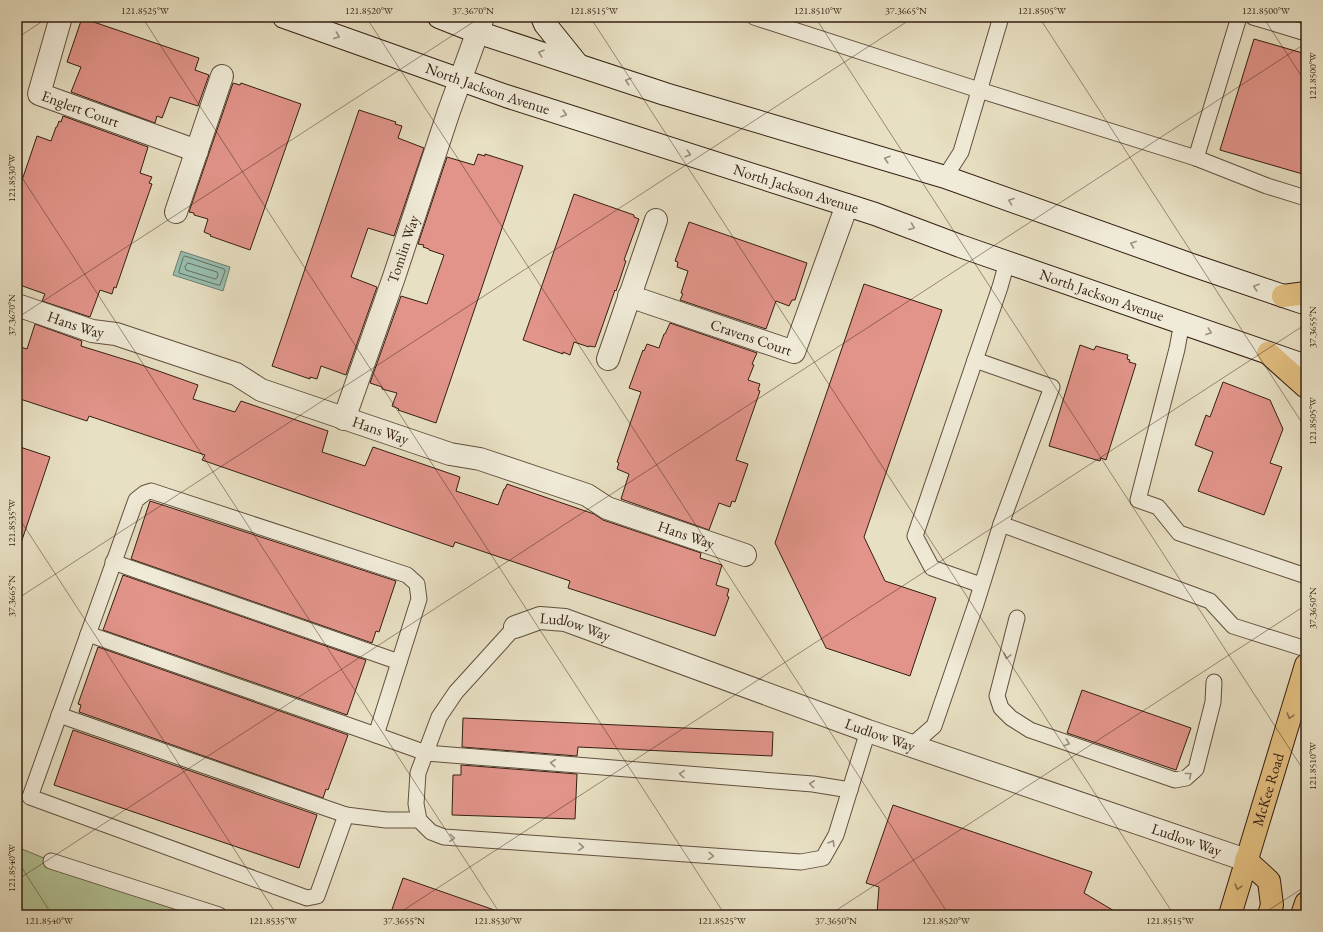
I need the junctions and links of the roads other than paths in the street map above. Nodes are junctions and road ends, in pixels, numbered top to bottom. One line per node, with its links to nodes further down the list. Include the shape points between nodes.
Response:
1 (61, 17): 15 (street, Englert Court, via 39,94)
2 (284, 17): 13 (street, North Jackson Avenue, one-way to 13)
3 (439, 17): 9 (street)
4 (542, 17): 11 (street)
5 (754, 17): 14 (lane)
6 (1001, 17): 14 (lane)
7 (1239, 17): 16 (lane)
8 (1253, 17): 10 (lane)
9 (480, 24): 11 (street, one-way to 9); 13 (street, Tomlin Way)
10 (1306, 33)
11 (578, 65): 17 (street, one-way to 11, via 665,94)
12 (222, 76): 15 (street)
13 (461, 79): 19 (street, North Jackson Avenue, one-way to 19); 34 (street, Tomlin Way)
14 (979, 90): 16 (lane); 17 (lane, via 961,152)
15 (197, 150): 20 (street)
16 (1196, 158): 18 (lane, via 1267,186)
17 (945, 177): 25 (street, one-way to 17)
18 (1306, 198)
19 (847, 205): 22 (street, North Jackson Avenue, one-way to 22); 24 (street, Cravens Court, via 794,352)
20 (176, 212)
21 (656, 220): 24 (street)
22 (1008, 262): 28 (street, North Jackson Avenue); 31 (lane)
23 (1306, 293): 25 (main road)
24 (629, 296): 30 (street)
25 (1283, 296): 27 (street)
26 (17, 304): 34 (street, Hans Way, via 236,374 261,390)
27 (1306, 304)
28 (1182, 322): 29 (street, North Jackson Avenue, one-way to 29); 38 (lane, via 1138,500 1158,507 1179,533)
29 (1268, 353): 32 (street, North Jackson Avenue); 33 (main road)
30 (608, 359)
31 (975, 360): 35 (lane, via 1052,387); 39 (lane, via 915,536 932,568)
32 (1306, 366)
33 (1306, 387)
34 (344, 419): 36 (street, Hans Way, via 450,454 480,459 588,495 607,508)
35 (1001, 524): 39 (lane); 43 (lane, via 1210,601 1233,626)
36 (746, 555)
37 (113, 562): 42 (lane); 44 (lane); 44 (lane, via 136,500 151,491 407,575 417,584 419,599)
38 (1306, 576)
39 (981, 585): 50 (lane, via 934,726)
40 (1017, 618): 46 (lane, one-way to 46, via 997,696 1001,708 1030,730 1175,780 1186,778 1196,769 1213,702)
41 (516, 627): 48 (street, Ludlow Way, via 540,618 565,620); 51 (lane, via 456,692 439,717)
42 (88, 634): 47 (lane); 49 (lane)
43 (1306, 649)
44 (399, 662): 49 (lane)
45 (1306, 665): 55 (main road, McKee Road, one-way to 55)
46 (1214, 682)
47 (59, 715): 53 (lane); 53 (lane, via 30,797 307,898 317,896)
48 (868, 731): 50 (street, Ludlow Way); 52 (lane)
49 (376, 735): 51 (lane)
50 (911, 746): 55 (street, Ludlow Way)
51 (426, 753): 52 (lane, one-way to 51, via 813,784); 54 (lane, via 418,773 416,804)
52 (850, 790): 54 (lane, one-way to 52, via 431,832 444,837 801,862 823,858 836,835)
53 (346, 815): 54 (lane, via 386,820)
54 (419, 820)
55 (1246, 860): 59 (main road, McKee Road, one-way to 59); 60 (main road, via 1269,881 1272,905)
56 (51, 861): 58 (lane)
57 (1306, 903): 61 (main road)
58 (219, 915)
59 (1230, 915)
60 (1269, 915)
61 (1302, 915)

